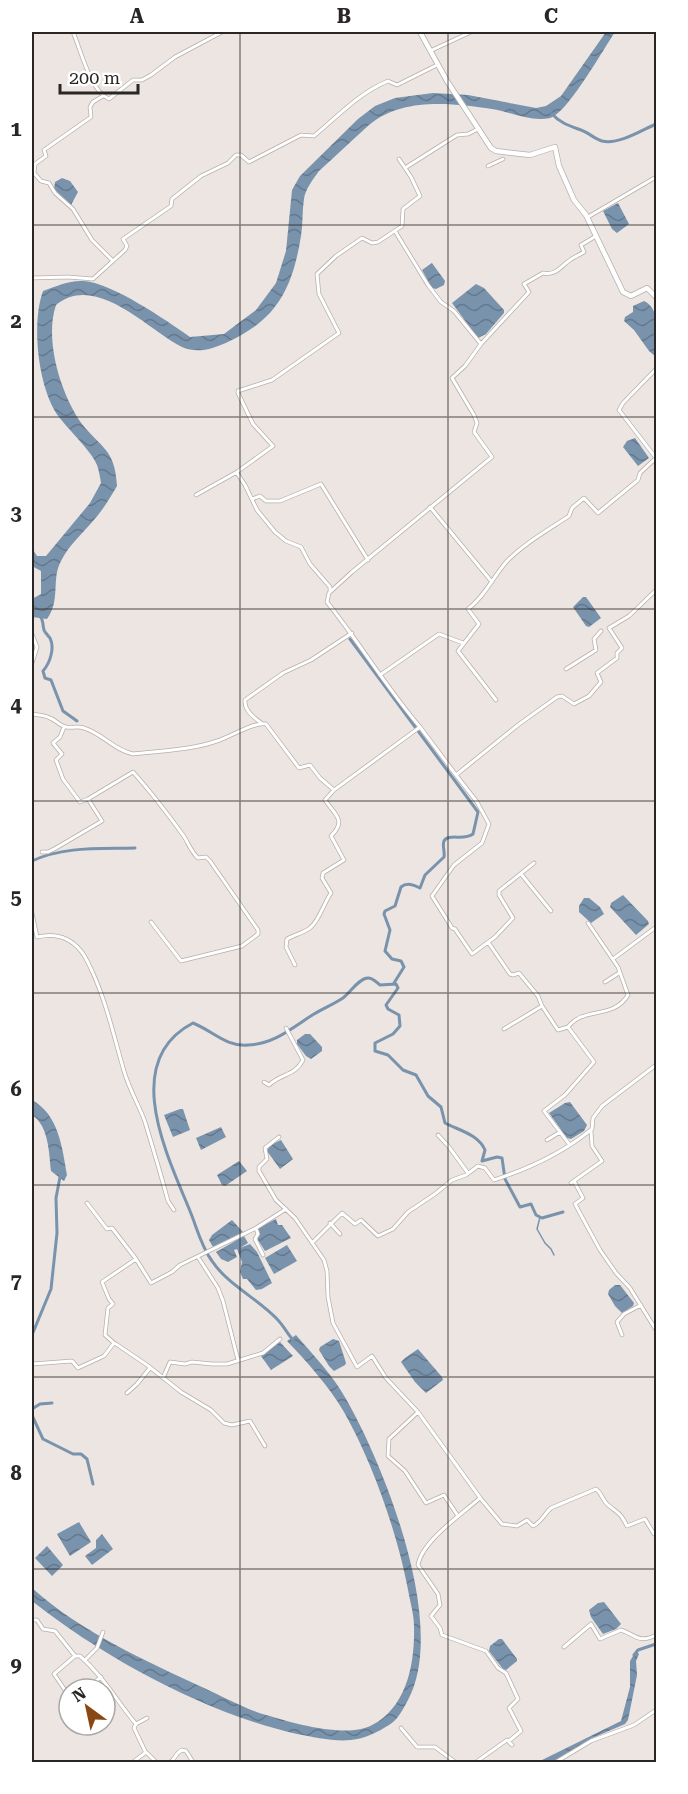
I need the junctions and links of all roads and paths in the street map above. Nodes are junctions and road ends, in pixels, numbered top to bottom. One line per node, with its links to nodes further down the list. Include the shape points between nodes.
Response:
1 (73, 32): 7 (street)
2 (222, 32): 7 (street, via 142,80 133,80 109,99)
3 (420, 32): 5 (main road)
4 (471, 32): 5 (street)
5 (430, 51): 6 (main road)
6 (437, 65): 8 (main road); 19 (street, via 397,85 388,81 376,87 352,102 314,136 301,135 249,162 236,155 192,182 172,199 171,206 123,239 127,246)
7 (103, 96): 12 (street, via 90,107 92,117 47,147 45,157)
8 (478, 129): 14 (street, via 457,135); 16 (main road, via 496,151 530,155 555,147 574,200)
9 (399, 159): 14 (street)
10 (503, 159): 13 (street)
11 (32, 160): 12 (street)
12 (34, 164): 19 (street, via 36,176 49,183 73,209)
13 (488, 166)
14 (405, 168): 17 (street, via 420,196 403,209 402,226)
15 (657, 177): 16 (street)
16 (588, 217): 18 (main road)
17 (395, 231): 22 (street, via 428,285); 25 (street, via 376,243 362,238 319,270 319,294 339,333 272,380 238,391 253,424 273,446)
18 (596, 236): 21 (main road, via 624,293 631,296 647,288); 22 (street, via 581,245 584,252 567,261 563,268 543,273 524,285 529,292)
19 (112, 260): 20 (street, via 93,279)
20 (32, 278)
21 (657, 297)
22 (481, 344): 28 (street, via 452,378 474,415 474,432 492,457)
23 (657, 369): 24 (street, via 619,410)
24 (656, 458): 30 (street, via 638,480 598,513 584,498 569,516 515,554)
25 (237, 472): 26 (street); 27 (street)
26 (196, 495)
27 (252, 499): 29 (street, via 260,496 266,501 280,501 321,484); 32 (street, via 275,532 302,548 330,587)
28 (430, 507): 29 (street); 30 (street)
29 (368, 560): 32 (street)
30 (492, 582): 36 (street, via 468,609 479,624)
31 (657, 590): 45 (street, via 629,616 609,628 622,648 617,658 597,673 600,684 589,696 574,704 557,697)
32 (329, 593): 34 (street, via 327,602)
33 (601, 631): 38 (street, via 594,639 596,650)
34 (352, 633): 39 (street); 42 (street, via 245,700 249,713)
35 (32, 634): 37 (street, via 36,646)
36 (463, 643): 39 (street, via 439,634); 40 (street, via 458,651)
37 (32, 663)
38 (566, 669)
39 (380, 675): 44 (street)
40 (496, 700)
41 (32, 714): 43 (street, via 50,717)
42 (261, 723): 43 (street, via 204,745 133,753 112,747 84,728); 46 (street, via 266,724 299,768 310,765)
43 (64, 727): 47 (street, via 53,742 62,754 56,760 63,779 80,802)
44 (419, 727): 45 (street); 46 (street)
45 (456, 775): 57 (street, via 489,824 482,843 454,865 432,896 472,954)
46 (334, 790): 59 (street, via 325,799 340,821 331,836 344,860 323,873 332,894 315,923 287,939 286,947)
47 (88, 799): 48 (street, via 102,821); 53 (street, via 133,772 195,855 210,861 258,934 242,946 181,961)
48 (42, 852)
49 (534, 863): 50 (street)
50 (520, 874): 51 (street); 57 (street, via 499,891 513,918)
51 (551, 910)
52 (32, 913): 56 (street)
53 (152, 922)
54 (588, 923): 58 (street)
55 (657, 927): 58 (street)
56 (32, 928): 77 (street, via 37,937 58,935 70,941 87,961)
57 (488, 942): 62 (street, via 510,974 521,974)
58 (613, 959): 60 (street)
59 (295, 965)
60 (619, 973): 61 (street); 63 (street, via 628,992 625,999 609,1011 582,1016)
61 (606, 982)
62 (542, 1006): 63 (street, via 558,1030); 65 (street)
63 (568, 1027): 69 (street, via 594,1062 565,1095 544,1111)
64 (286, 1028): 67 (street, via 303,1060 294,1072 269,1085)
65 (504, 1029)
66 (657, 1065): 68 (street, via 602,1106 593,1118)
67 (264, 1082)
68 (592, 1130): 73 (street); 85 (street, via 592,1146 602,1161 573,1182 583,1198 575,1204 616,1273)
69 (560, 1132): 72 (street); 73 (street)
70 (438, 1136): 74 (street)
71 (279, 1137): 76 (street, via 266,1146 267,1159 259,1169 276,1200)
72 (547, 1140)
73 (569, 1144): 74 (street, via 494,1180 481,1166)
74 (468, 1173): 78 (street, via 452,1180 408,1212 393,1229 378,1236 361,1220 355,1224 342,1213)
75 (87, 1203): 84 (street)
76 (286, 1209): 79 (street); 81 (street)
77 (174, 1210)
78 (330, 1223): 80 (street); 81 (street)
79 (256, 1228): 82 (street, via 255,1239); 83 (street)
80 (340, 1234)
81 (312, 1243): 95 (street, via 325,1264 333,1323 357,1367 372,1356)
82 (263, 1255)
83 (198, 1257): 84 (street, via 151,1283); 90 (street, via 218,1288)
84 (136, 1259): 89 (street, via 100,1283 113,1304 108,1308 105,1335)
85 (641, 1305): 86 (street); 87 (street, via 617,1322)
86 (657, 1330)
87 (621, 1335)
88 (280, 1339): 90 (street, via 263,1353)
89 (114, 1343): 91 (street, via 104,1356 78,1368 72,1361); 92 (street)
90 (238, 1360): 93 (street, via 222,1364 170,1362)
91 (32, 1364)
92 (150, 1368): 93 (street); 94 (street)
93 (163, 1378): 96 (street, via 224,1423 250,1421)
94 (127, 1393)
95 (418, 1412): 97 (street); 98 (street, via 389,1439 388,1456 405,1471 426,1503 444,1495)
96 (265, 1446)
97 (480, 1498): 98 (street); 99 (street, via 502,1524 517,1526 527,1520 533,1527 551,1508 596,1489 606,1504 620,1512 627,1526 645,1520)
98 (458, 1517): 118 (street, via 424,1550 418,1562 438,1594 440,1605 431,1616 442,1635 483,1650 506,1673 518,1699 509,1708 521,1731 511,1743 507,1740)
99 (657, 1532)
100 (32, 1620): 104 (street, via 37,1620 43,1629 55,1631)
101 (103, 1634): 105 (street, via 97,1648)
102 (657, 1635): 103 (street, via 636,1639 621,1630 600,1639 591,1624)
103 (564, 1647)
104 (75, 1656): 105 (street); 107 (street, via 54,1674)
105 (85, 1660): 106 (street)
106 (102, 1676): 110 (street)
107 (57, 1678)
108 (657, 1710): 119 (street)
109 (147, 1718): 110 (street)
110 (136, 1724): 112 (street, via 134,1728)
111 (401, 1728): 117 (street, via 417,1747 435,1748)
112 (146, 1752): 113 (street); 114 (street)
113 (133, 1762)
114 (156, 1762)
115 (170, 1762): 116 (street, via 177,1752 185,1750)
116 (193, 1762)
117 (455, 1762)
118 (476, 1762)
119 (556, 1762)

